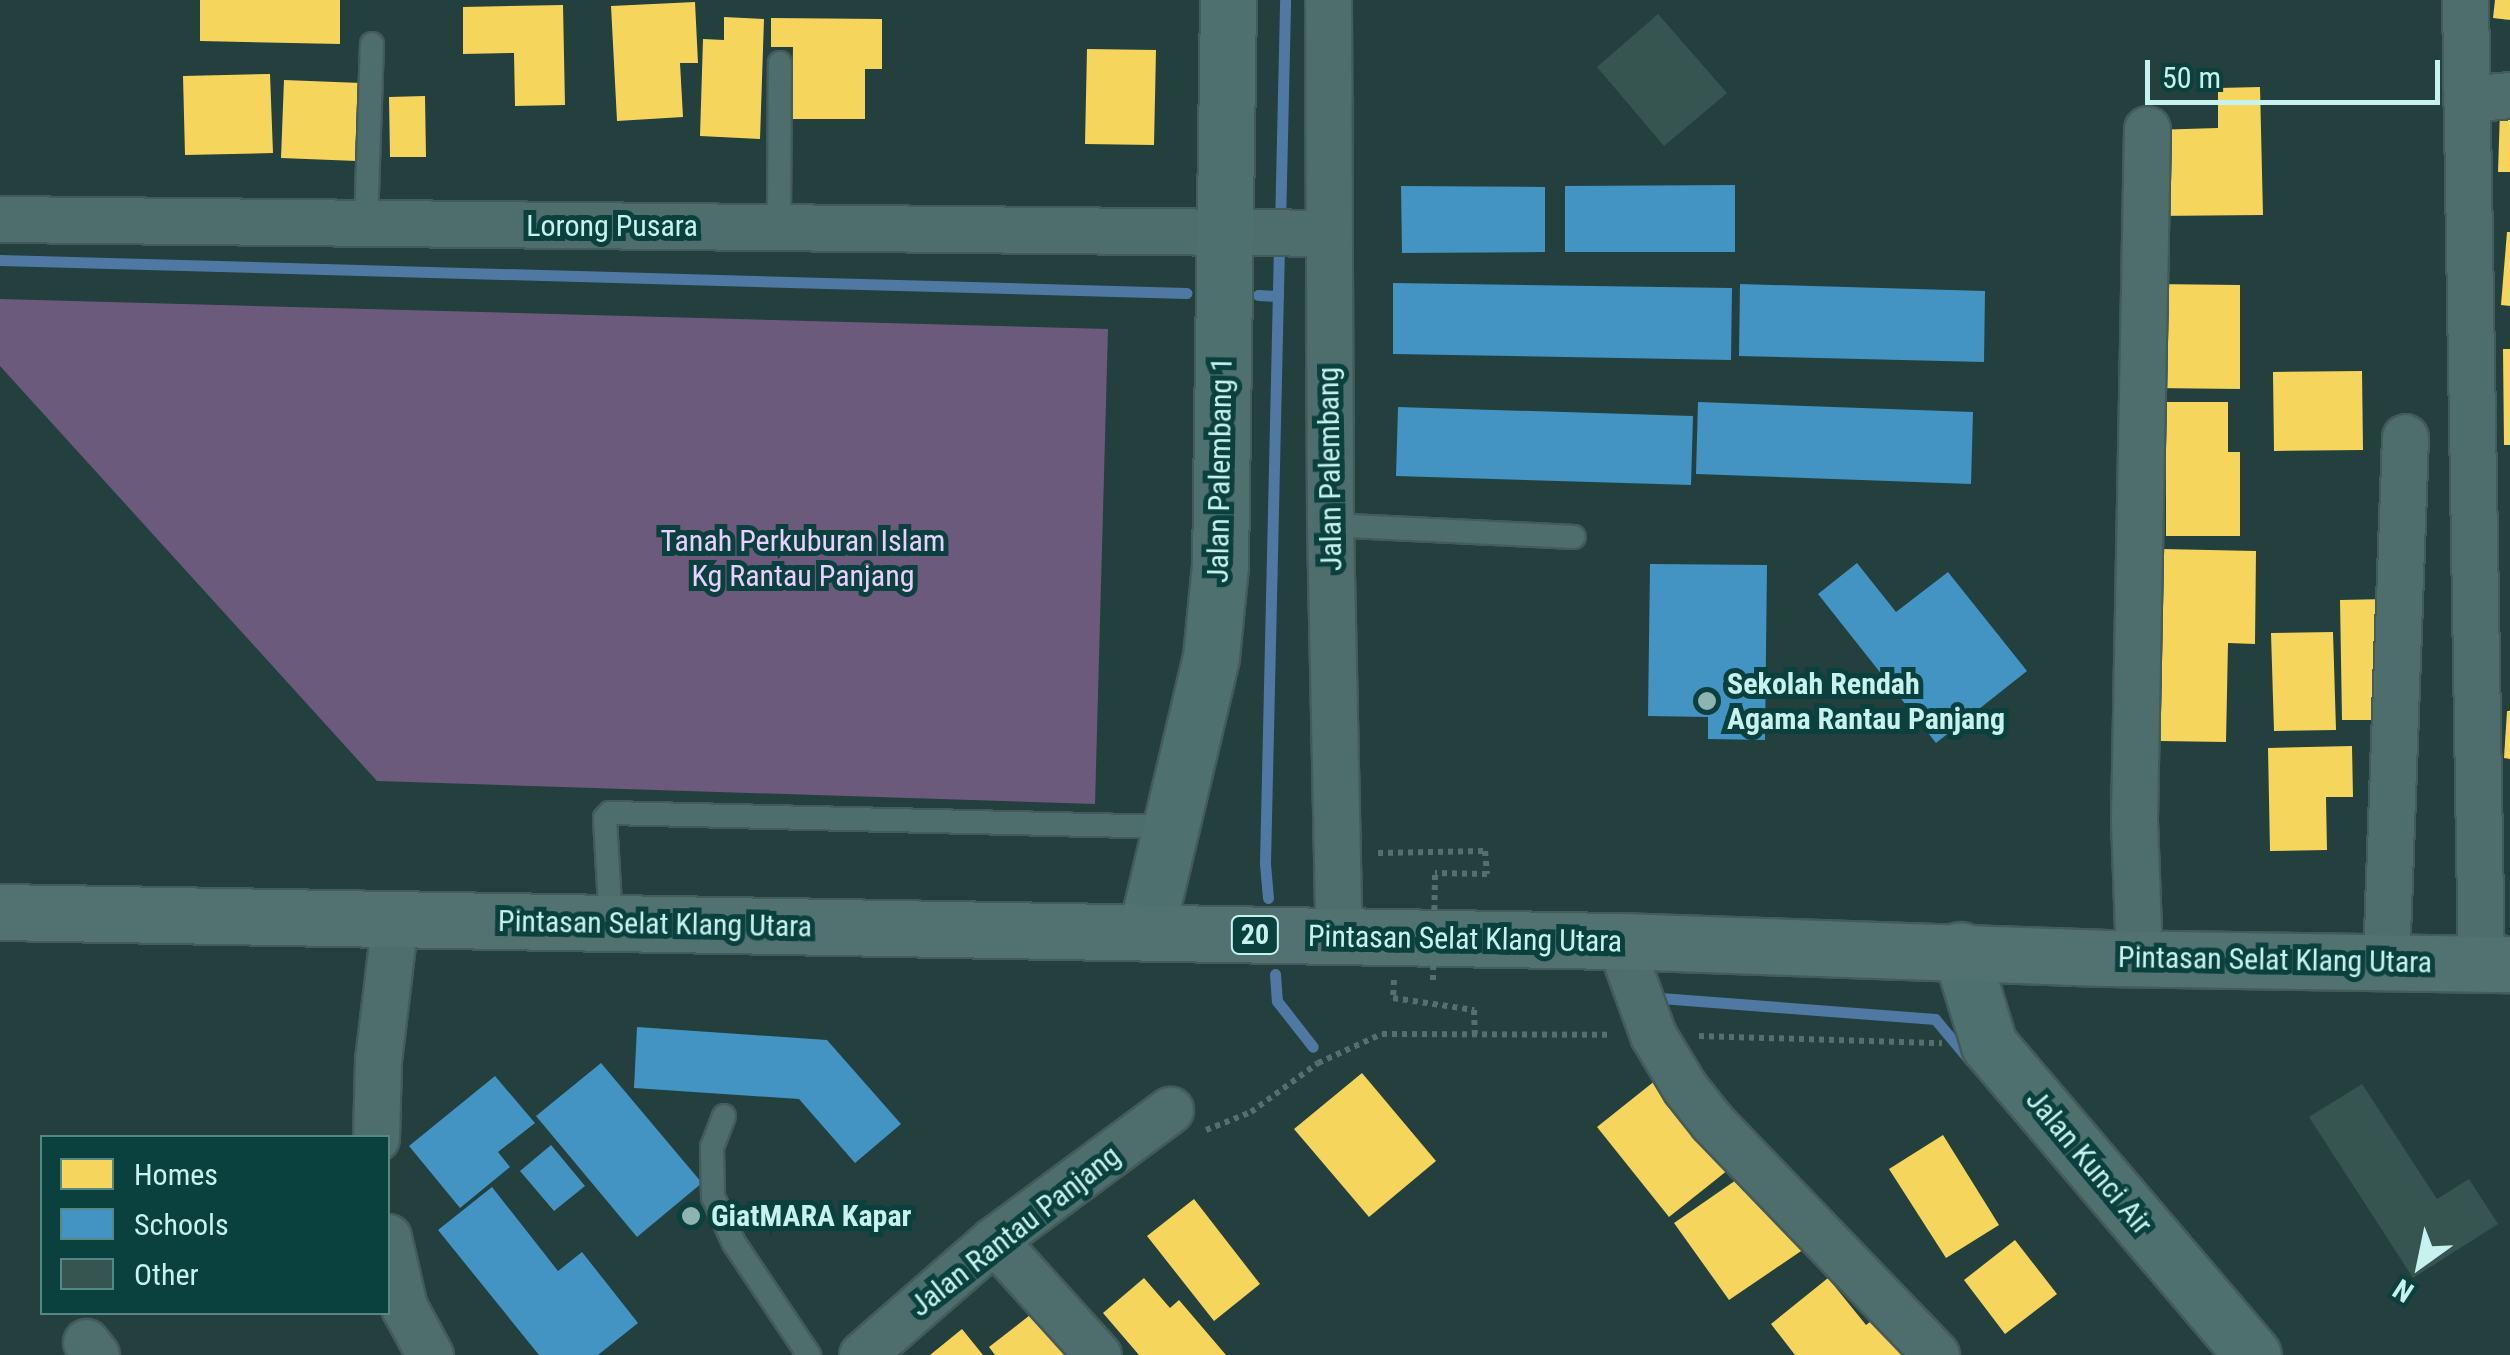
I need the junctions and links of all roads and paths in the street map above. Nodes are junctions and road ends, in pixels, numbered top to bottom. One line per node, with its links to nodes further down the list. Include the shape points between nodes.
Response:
1 (1228, 0): 11 (street, Jalan Palembang 1)
2 (1328, 0): 12 (street, Jalan Palembang)
3 (2465, 0): 6 (street)
4 (372, 44): 9 (lane)
5 (780, 63): 10 (lane)
6 (2488, 96): 17 (street)
7 (2147, 128): 26 (street)
8 (0, 219): 9 (street, Lorong Pusara)
9 (366, 224): 10 (street, Lorong Pusara)
10 (779, 227): 11 (street, Lorong Pusara)
11 (1233, 232): 12 (street, Lorong Pusara); 16 (street, Jalan Palembang 1, via 1211,657)
12 (1313, 232): 14 (street, Jalan Palembang)
13 (2404, 438): 27 (street)
14 (1330, 525): 15 (lane); 23 (street, Jalan Palembang)
15 (1574, 537)
16 (1171, 827): 21 (lane, via 610,813 605,818); 22 (street, Jalan Palembang 1)
17 (2485, 834): 28 (street)
18 (1417, 854): 29 (path, bridge, via 1485,852 1488,874 1434,874 1433,980 1394,979 1393,998 1474,1010)
19 (0, 912): 20 (highway, Pintasan Selat Klang Utara / 20)
20 (396, 920): 21 (highway, Pintasan Selat Klang Utara / 20); 34 (street, via 378,1060)
21 (611, 923): 22 (highway, Pintasan Selat Klang Utara / 20)
22 (1146, 932): 23 (highway, Pintasan Selat Klang Utara / 20)
23 (1339, 938): 24 (highway, Pintasan Selat Klang Utara / 20)
24 (1619, 941): 25 (highway, Pintasan Selat Klang Utara / 20); 30 (street)
25 (1960, 950): 26 (highway, Pintasan Selat Klang Utara / 20); 42 (street, Jalan Kunci Air, via 1989,1044)
26 (2139, 957): 27 (highway, Pintasan Selat Klang Utara / 20)
27 (2386, 962): 28 (highway, Pintasan Selat Klang Utara / 20)
28 (2495, 964)
29 (1475, 1034): 30 (path); 32 (path, via 1382,1034 1318,1062 1222,1127 1206,1130)
30 (1653, 1035): 31 (path); 41 (street, via 1712,1122)
31 (1938, 1043)
32 (1170, 1110): 35 (street, Jalan Rantau Panjang)
33 (724, 1116): 39 (lane, via 712,1146 713,1197 734,1243)
34 (376, 1135)
35 (994, 1240): 37 (street, Jalan Rantau Panjang); 40 (street)
36 (390, 1246): 38 (street, via 404,1308)
37 (865, 1354)
38 (430, 1355)
39 (808, 1355)
40 (1098, 1355)
41 (1936, 1355)
42 (2253, 1355)

